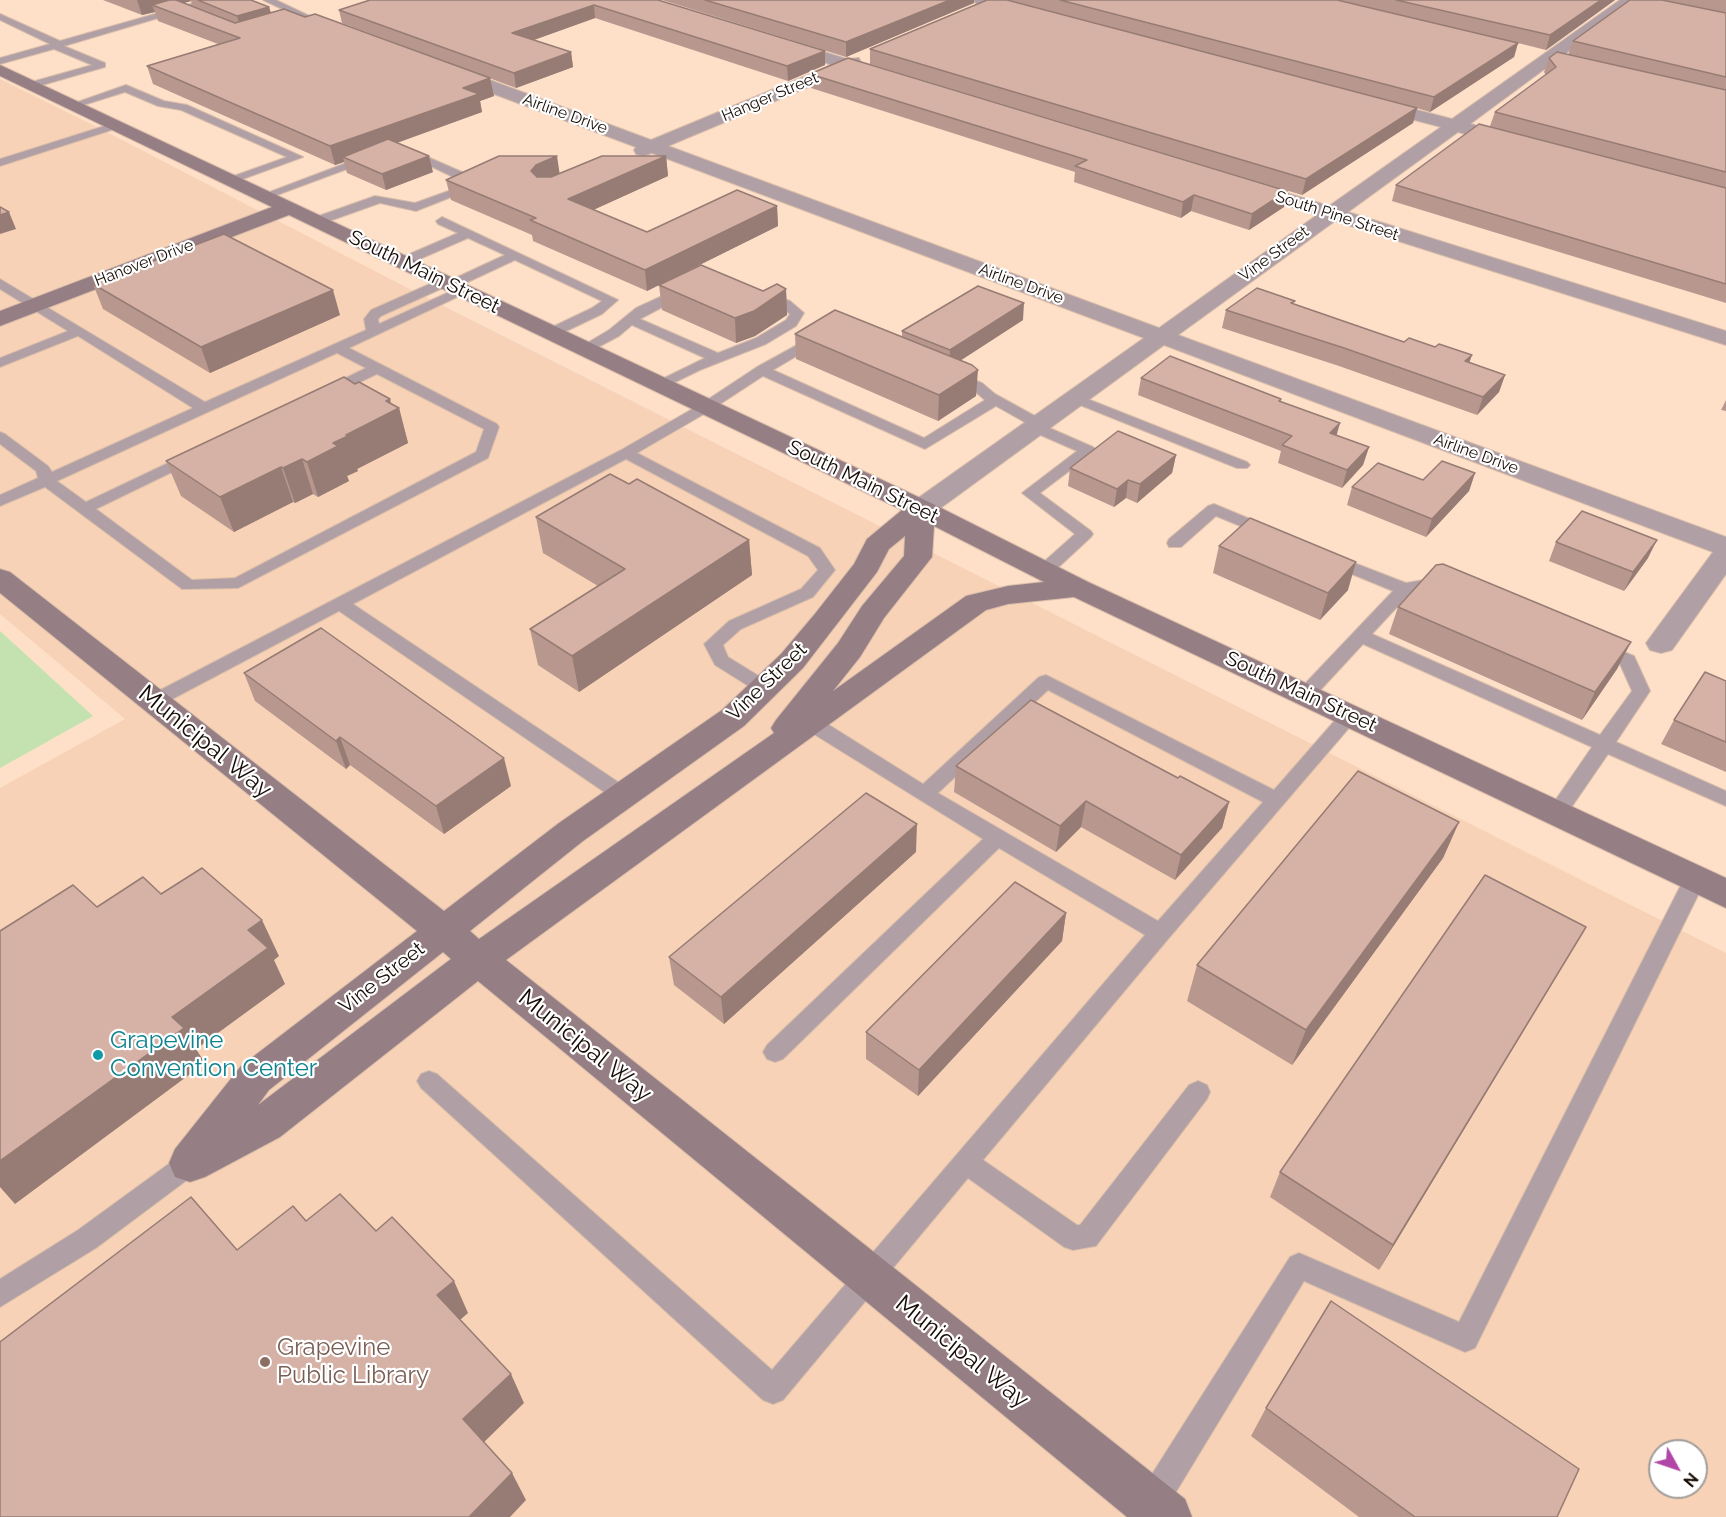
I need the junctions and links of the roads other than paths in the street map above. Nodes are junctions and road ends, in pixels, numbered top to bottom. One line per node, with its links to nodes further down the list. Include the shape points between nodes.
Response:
1 (214, 0): 6 (lane)
2 (268, 0): 9 (lane)
3 (1629, 0): 5 (street); 17 (street, Vine Street)
4 (982, 5): 10 (street)
5 (1651, 5)
6 (178, 10): 8 (lane); 14 (lane)
7 (0, 17): 14 (lane)
8 (199, 18)
9 (310, 18): 11 (lane); 12 (street)
10 (1048, 18)
11 (283, 22)
12 (338, 29)
13 (759, 37): 21 (street)
14 (57, 45): 18 (lane); 24 (lane, via 101,65)
15 (1524, 52): 17 (street)
16 (868, 56): 21 (street, Hanger Street)
17 (1547, 57): 20 (street); 28 (street, Vine Street)
18 (0, 61)
19 (427, 63): 31 (street, Airline Drive)
20 (1569, 63)
21 (848, 64): 23 (street); 31 (street, Hanger Street)
22 (0, 70): 24 (street, South Main Street)
23 (904, 82)
24 (32, 85): 26 (street, South Main Street)
25 (1352, 98): 28 (street)
26 (74, 105): 27 (street, South Main Street); 34 (lane, via 126,88 162,104 183,107 297,157)
27 (109, 122): 30 (lane); 33 (lane); 34 (street, South Main Street)
28 (1454, 125): 29 (street); 38 (street, Vine Street)
29 (1488, 134)
30 (20, 144)
31 (652, 147): 32 (street, Hanger Street); 55 (street, Airline Drive)
32 (631, 155)
33 (0, 163)
34 (232, 180): 36 (street, South Main Street)
35 (1230, 182): 38 (street, South Pine Street)
36 (265, 196): 37 (street, South Main Street); 39 (lane, via 386,151 411,151 474,181 472,186 416,207 379,199)
37 (289, 208): 39 (street, South Main Street); 48 (street, Hanover Drive)
38 (1331, 213): 55 (street, Vine Street); 56 (street, South Pine Street)
39 (317, 221): 43 (street, South Main Street)
40 (442, 221): 41 (lane)
41 (468, 233): 42 (lane); 43 (lane)
42 (515, 255): 46 (lane); 54 (lane, via 611,300)
43 (402, 262): 46 (street, South Main Street)
44 (0, 283): 48 (lane)
45 (699, 284): 50 (lane, via 641,311)
46 (453, 286): 53 (lane); 53 (lane, via 376,313 371,319); 54 (street, South Main Street)
47 (749, 291): 59 (lane, via 785,304 797,313 791,323 761,341)
48 (36, 305): 49 (street, Hanover Drive); 52 (lane)
49 (0, 319)
50 (632, 320): 58 (lane); 59 (lane)
51 (834, 328): 63 (lane)
52 (79, 331): 60 (lane); 69 (lane)
53 (373, 332): 57 (lane)
54 (551, 333): 58 (street, South Main Street)
55 (1160, 336): 65 (street, Vine Street); 81 (street, Airline Drive)
56 (1726, 338)
57 (338, 348): 61 (lane); 69 (lane)
58 (584, 349): 64 (street, South Main Street)
59 (717, 358): 64 (lane)
60 (0, 363)
61 (377, 368): 66 (lane); 77 (lane, via 492,427 483,455 238,583 188,585)
62 (933, 368): 67 (lane, via 977,386)
63 (762, 370): 67 (lane, via 925,444); 68 (lane)
64 (661, 385): 68 (street, South Main Street)
65 (1075, 398): 70 (street, Vine Street); 74 (lane)
66 (315, 399)
67 (995, 400): 70 (lane)
68 (706, 407): 73 (lane); 78 (street, South Main Street)
69 (204, 408): 75 (lane)
70 (1037, 426): 78 (street, Vine Street); 84 (lane, via 1088,450 1030,494 1085,534)
71 (0, 437): 75 (lane, via 43,469)
72 (210, 449): 77 (lane)
73 (626, 453): 89 (lane); 93 (lane, via 814,552 826,570 807,593 735,625 713,644 721,661)
74 (1242, 465)
75 (46, 480): 76 (lane); 77 (lane)
76 (0, 501)
77 (84, 509)
78 (921, 510): 84 (street, South Main Street); 93 (street, Vine Street, via 877,545 867,566 825,622); 99 (street, Vine Street, via 918,557)
79 (1288, 540): 80 (lane, via 1214,509)
80 (1175, 543)
81 (1726, 547)
82 (1319, 554): 88 (lane)
83 (1726, 554): 92 (street)
84 (1044, 572): 87 (street, South Main Street)
85 (0, 578): 95 (street, Municipal Way)
86 (1455, 586): 88 (lane, via 1444,582)
87 (1078, 588): 94 (street, South Main Street); 97 (street, Vine Street, via 1008,595 976,603)
88 (1404, 589): 90 (lane)
89 (341, 604): 95 (lane); 101 (lane)
90 (1360, 636): 94 (lane); 98 (lane)
91 (1585, 642): 98 (lane, via 1628,660 1641,691)
92 (1661, 643)
93 (765, 688): 101 (street, Vine Street, via 733,718)
94 (1306, 694): 96 (street, South Main Street)
95 (154, 700): 108 (street, Municipal Way)
96 (1351, 715): 103 (lane); 104 (street, South Main Street)
97 (811, 723): 99 (street, Vine Street); 100 (lane)
98 (1605, 744): 102 (lane); 104 (lane)
99 (764, 758): 110 (street, Vine Street)
100 (924, 794): 103 (lane, via 1046,681); 105 (lane)
101 (623, 795): 108 (street, Vine Street)
102 (1726, 799)
103 (1277, 800): 109 (lane)
104 (1557, 813): 106 (street, South Main Street)
105 (998, 837): 109 (lane); 111 (lane)
106 (1695, 879): 107 (street, South Main Street); 118 (lane, via 1465,1338 1299,1266)
107 (1726, 894)
108 (443, 931): 110 (street, Municipal Way); 115 (street, Vine Street, via 255,1078)
109 (1160, 933): 114 (lane)
110 (478, 960): 115 (street, Vine Street, via 265,1124); 116 (street, Municipal Way)
111 (775, 1052)
112 (429, 1081): 116 (lane, via 773,1390)
113 (1198, 1092): 114 (lane, via 1087,1237 1073,1238)
114 (966, 1162): 116 (lane)
115 (190, 1163): 117 (lane, via 87,1239)
116 (869, 1277): 118 (street, Municipal Way)
117 (0, 1294)
118 (1159, 1511)

